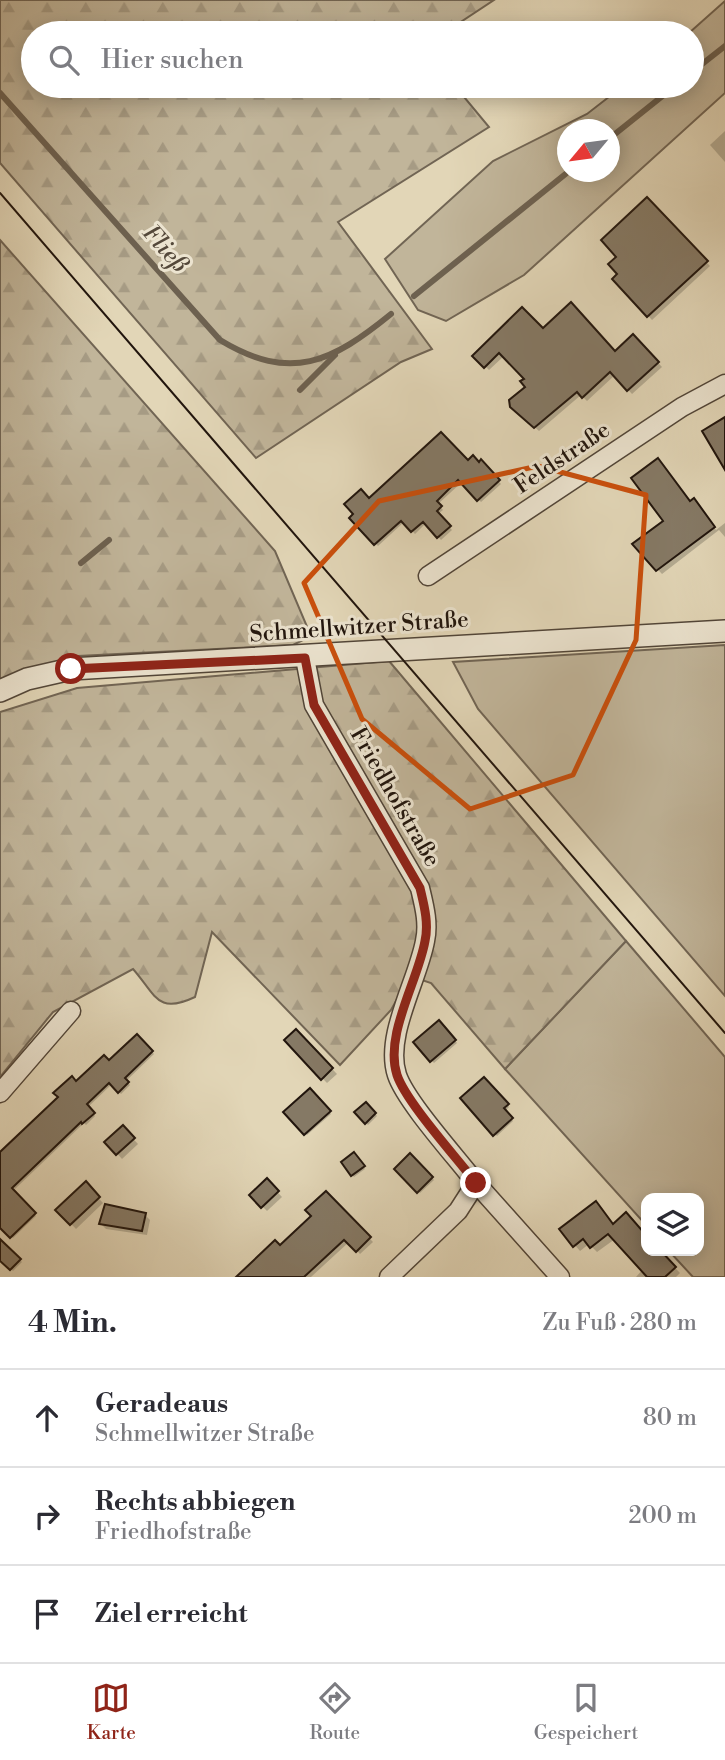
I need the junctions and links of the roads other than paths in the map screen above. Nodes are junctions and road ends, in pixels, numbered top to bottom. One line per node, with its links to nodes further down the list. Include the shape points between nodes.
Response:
1 (725, 384): 2 (street, Feldstraße, via 682,407)
2 (428, 576)
3 (725, 632): 4 (street, Schmellwitzer Straße, via 338,652)
4 (305, 658): 5 (street, Schmellwitzer Straße, via 71,669); 8 (street, Friedhofstraße, via 314,705 420,888 425,940 395,1047 397,1075)
5 (0, 691)
6 (71, 1011): 7 (street)
7 (0, 1093)
8 (476, 1183): 9 (street, via 458,1211); 10 (street, Friedhofstraße)
9 (389, 1277)
10 (560, 1277)

